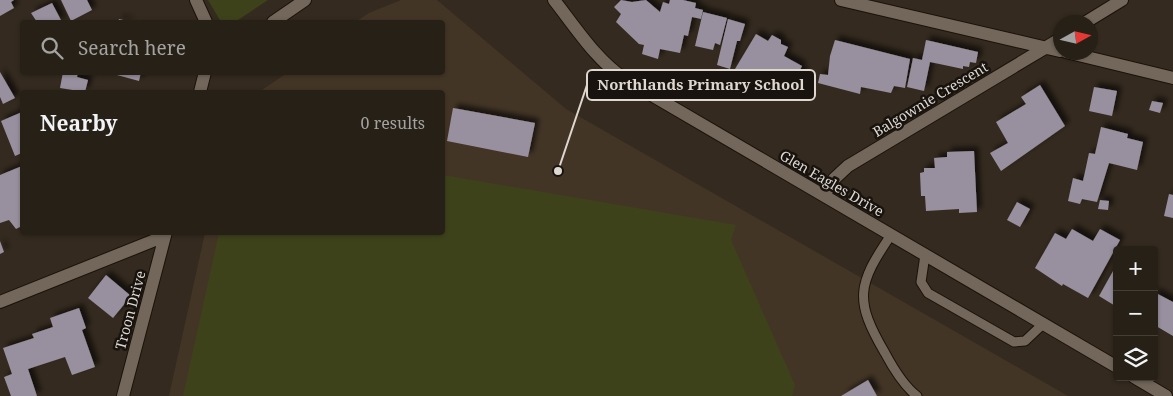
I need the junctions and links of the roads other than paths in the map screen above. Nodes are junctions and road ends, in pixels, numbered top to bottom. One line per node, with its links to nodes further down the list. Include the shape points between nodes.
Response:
1 (196, 0): 7 (street)
2 (305, 0): 8 (street)
3 (554, 0): 16 (street, Glen Eagles Drive, via 610,70)
4 (840, 0): 10 (street)
5 (1122, 0): 6 (street)
6 (1097, 15)
7 (205, 20)
8 (276, 20)
9 (1053, 44): 10 (street, Balgownie Crescent)
10 (1046, 48): 11 (street); 16 (street, Balgownie Crescent, via 848,166 834,179)
11 (1053, 50)
12 (1098, 60): 14 (street)
13 (204, 75): 15 (street)
14 (1173, 78)
15 (200, 90)
16 (824, 196): 19 (street, Glen Eagles Drive)
17 (164, 235): 21 (street)
18 (166, 235): 25 (street, Troon Drive)
19 (890, 235): 20 (street, Glen Eagles Drive); 26 (lane, via 868,271 863,291 864,310 888,360)
20 (925, 255): 22 (street, Glen Eagles Drive); 22 (lane, via 921,282 923,288 937,298 1014,342 1025,342)
21 (0, 302)
22 (1043, 324): 23 (street, Glen Eagles Drive)
23 (1113, 365)
24 (1141, 381): 27 (street)
25 (123, 396)
26 (917, 396)
27 (1166, 396)

